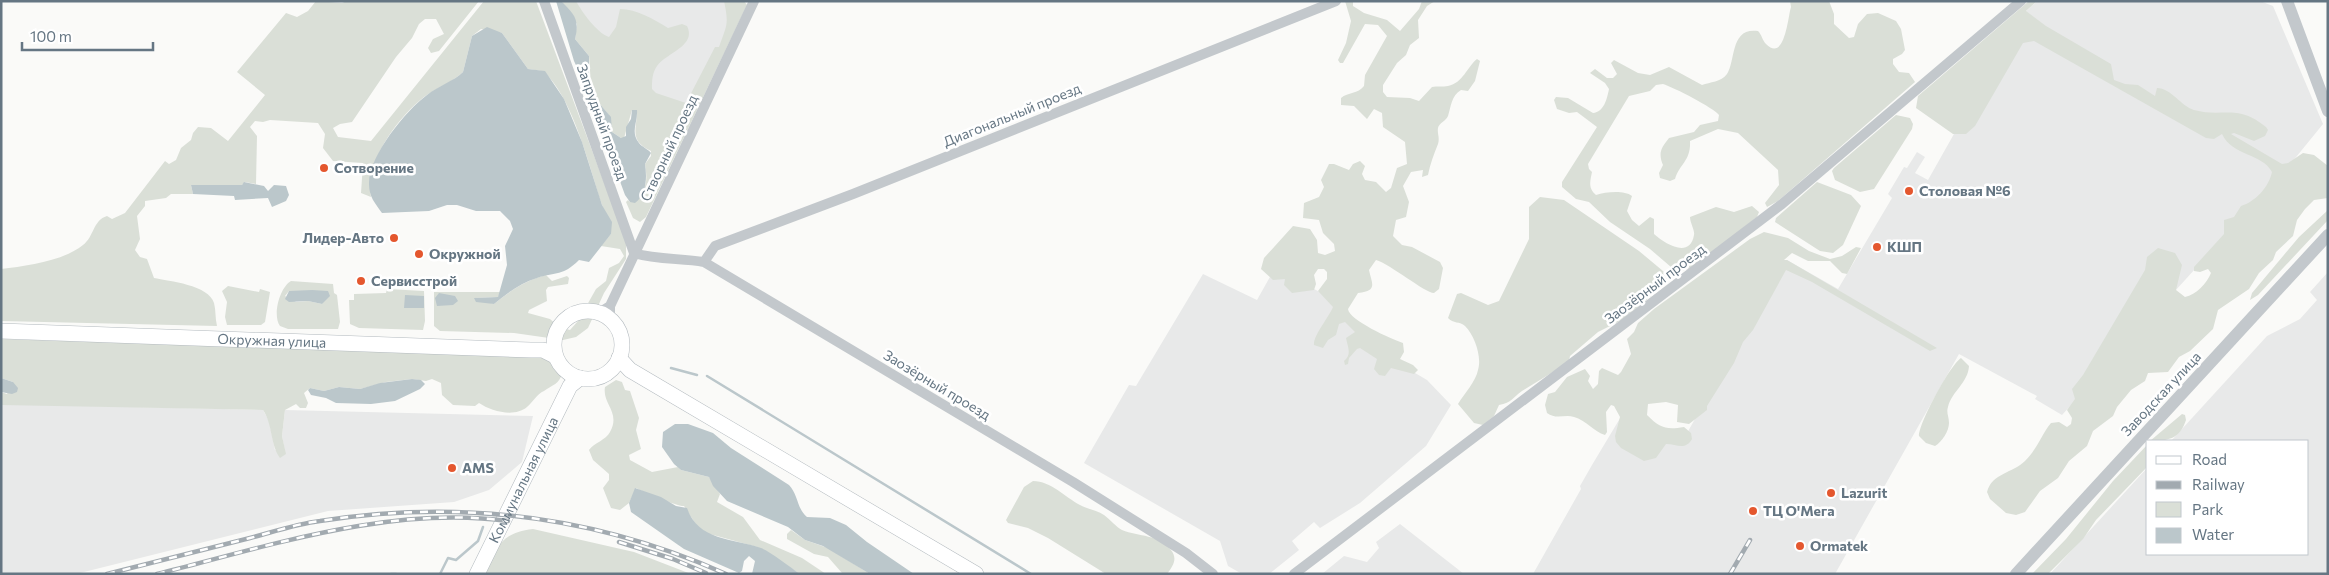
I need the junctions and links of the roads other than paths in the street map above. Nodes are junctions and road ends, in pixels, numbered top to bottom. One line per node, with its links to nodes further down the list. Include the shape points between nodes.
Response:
1 (544, 1): 8 (street, Запрудный проезд)
2 (754, 1): 8 (street, Створный проезд)
3 (1336, 1): 9 (street, Диагональный проезд, via 715,246)
4 (2021, 1): 18 (street, Заозёрный проезд, via 1782,204)
5 (2286, 1): 6 (street)
6 (2328, 111)
7 (2328, 235): 19 (street, Заводская улица)
8 (634, 253): 9 (street, Заозёрный проезд, via 649,258); 10 (street, Створный проезд)
9 (704, 262): 17 (street, Заозёрный проезд, via 1073,482 1186,553)
10 (606, 313): 12 (main road, via 586,311 566,318 558,327); 13 (main road, via 621,335 622,347)
11 (1, 331): 12 (main road, Окружная улица)
12 (551, 350): 14 (main road)
13 (616, 363): 14 (main road, via 604,375 593,379); 16 (main road)
14 (573, 379): 15 (main road, Коммунальная улица)
15 (477, 574)
16 (976, 574)
17 (1213, 574)
18 (1294, 574)
19 (2016, 574)

